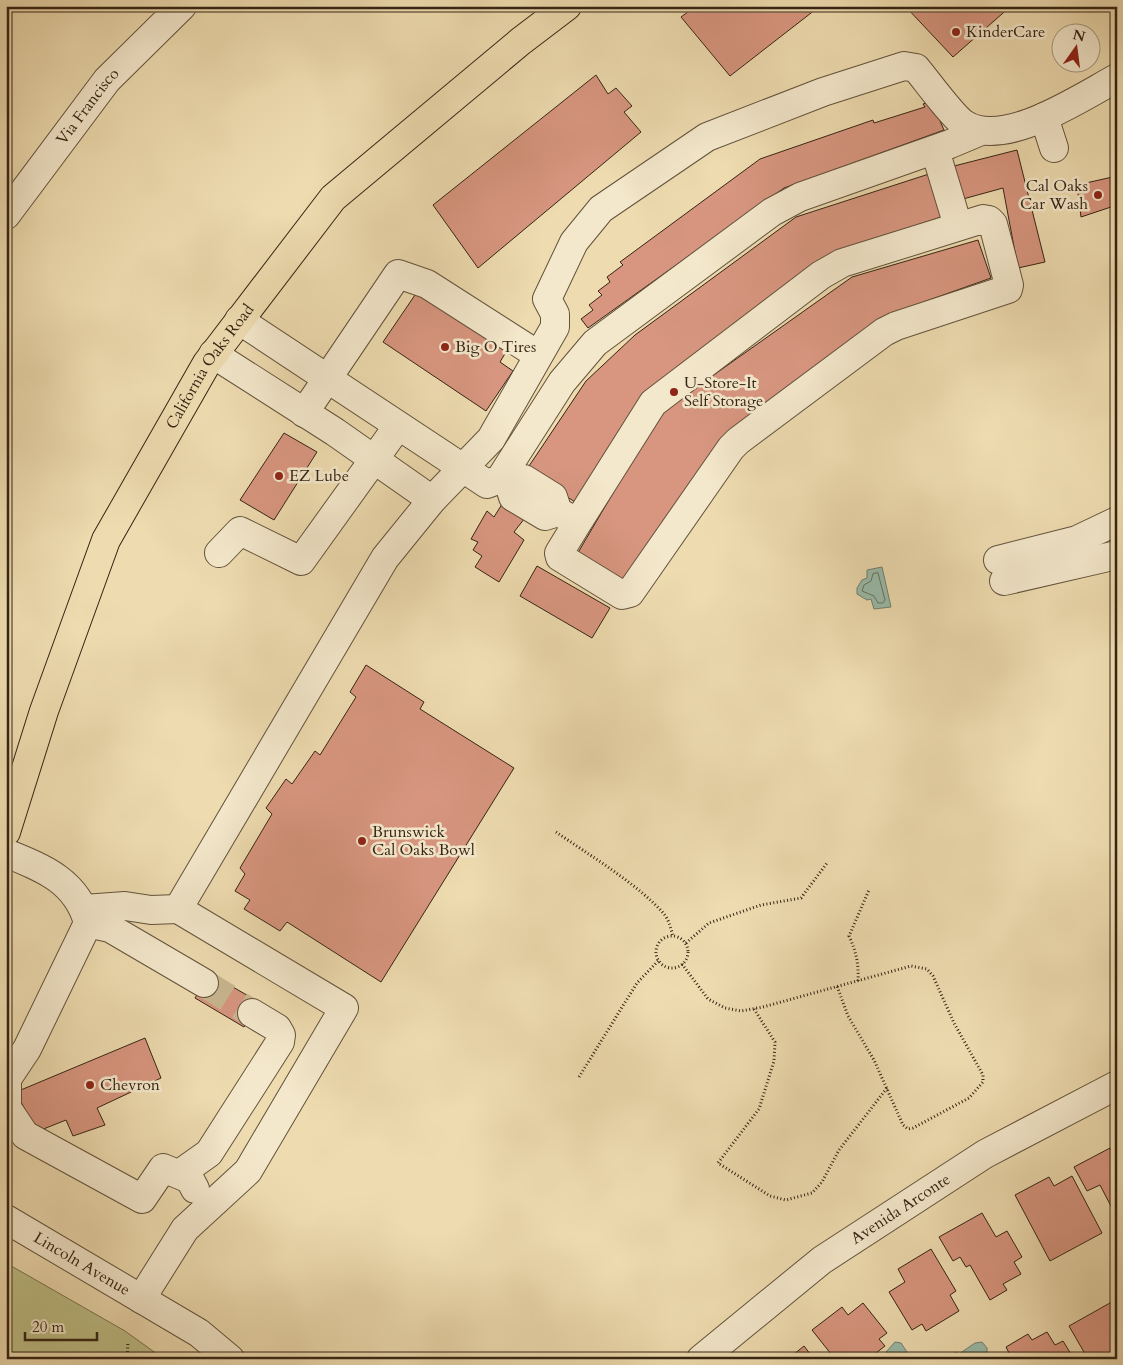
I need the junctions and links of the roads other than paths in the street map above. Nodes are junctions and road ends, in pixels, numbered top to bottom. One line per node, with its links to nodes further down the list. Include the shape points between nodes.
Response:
1 (182, 6): 8 (street, Via Francisco, via 107,80)
2 (567, 6): 10 (main road, California Oaks Road, via 333,198)
3 (1117, 78): 4 (street)
4 (1044, 117): 5 (street, via 1004,130); 6 (street)
5 (981, 130): 7 (street); 12 (street, via 963,123 916,68 904,66 823,92 707,137 601,209 574,242 547,299 555,314 555,327)
6 (1054, 148)
7 (935, 150): 9 (street); 18 (street, via 786,202 595,343 562,382)
8 (6, 215)
9 (958, 226): 20 (street, via 832,267 653,403); 20 (street, via 983,218 993,224 1010,285 1008,289 884,332 738,441 630,593 622,595 560,557)
10 (240, 320): 11 (main road, California Oaks Road); 13 (street)
11 (213, 354): 14 (street); 24 (main road, California Oaks Road, via 106,540 44,711)
12 (538, 356): 13 (street, via 427,284 398,274); 17 (street, via 491,439)
13 (327, 379): 14 (street); 15 (street)
14 (304, 413): 16 (street)
15 (398, 426): 16 (street); 17 (street)
16 (374, 459): 19 (street); 22 (street, via 301,561 240,531)
17 (462, 469): 18 (street, via 487,484); 19 (street)
18 (505, 482): 20 (street, via 512,497 545,516)
19 (432, 500): 26 (street, via 385,558)
20 (568, 517)
21 (1117, 522): 23 (street, via 1001,570)
22 (219, 553)
23 (1117, 554)
24 (6, 832)
25 (6, 853): 27 (street, via 48,870 75,894)
26 (178, 909): 27 (street, via 151,910 125,906); 32 (street, via 344,1008 248,1170)
27 (86, 916): 28 (street); 31 (street, via 27,1049 7,1079 8,1108 25,1135 142,1199 162,1168)
28 (204, 983)
29 (252, 1013): 31 (street, via 277,1028 281,1035 209,1153 185,1170)
30 (1117, 1085): 36 (street, Avenida Arconte, via 985,1154 822,1260)
31 (187, 1178): 32 (street)
32 (207, 1207): 34 (street, via 185,1228)
33 (6, 1219): 34 (street, Lincoln Avenue)
34 (141, 1299): 35 (street, Lincoln Avenue, via 199,1333)
35 (230, 1359)
36 (701, 1359)

